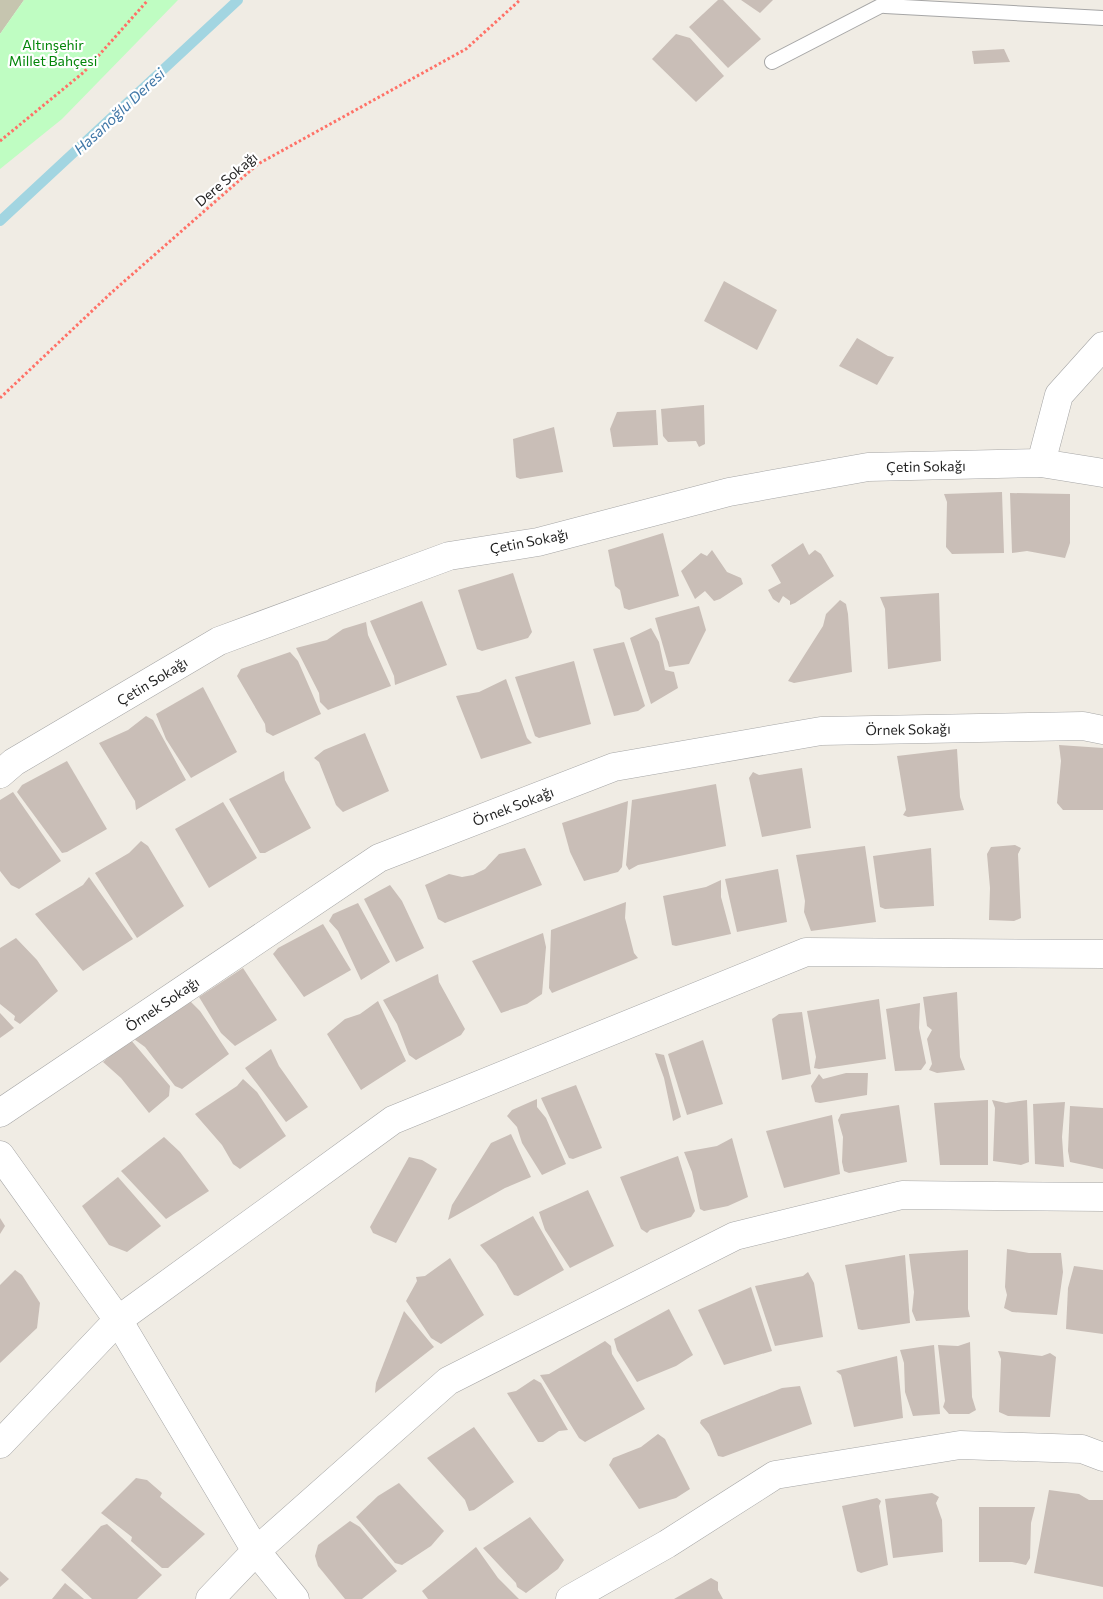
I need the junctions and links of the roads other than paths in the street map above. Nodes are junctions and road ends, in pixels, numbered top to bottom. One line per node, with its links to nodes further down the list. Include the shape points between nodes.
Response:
1 (889, 3): 2 (lane); 3 (lane)
2 (1103, 18)
3 (772, 62)
4 (1103, 346): 5 (street, via 1059,395)
5 (1041, 463): 6 (street, Çetin Sokağı); 8 (street, Çetin Sokağı, via 868,467 729,492 538,542 449,556 219,641 14,762)
6 (1103, 473)
7 (1103, 730): 10 (street, Örnek Sokağı, via 1082,726 821,731 614,767 379,858)
8 (0, 774)
9 (1103, 954): 13 (street, via 806,952 393,1120)
10 (0, 1113)
11 (0, 1155): 13 (street)
12 (1103, 1197): 16 (street, via 902,1196 735,1236 448,1381)
13 (118, 1320): 14 (street); 16 (street)
14 (0, 1444)
15 (1103, 1457): 19 (street, via 1082,1449 960,1445 775,1474 667,1544)
16 (256, 1551): 17 (street); 18 (street)
17 (210, 1599)
18 (295, 1599)
19 (570, 1599)

